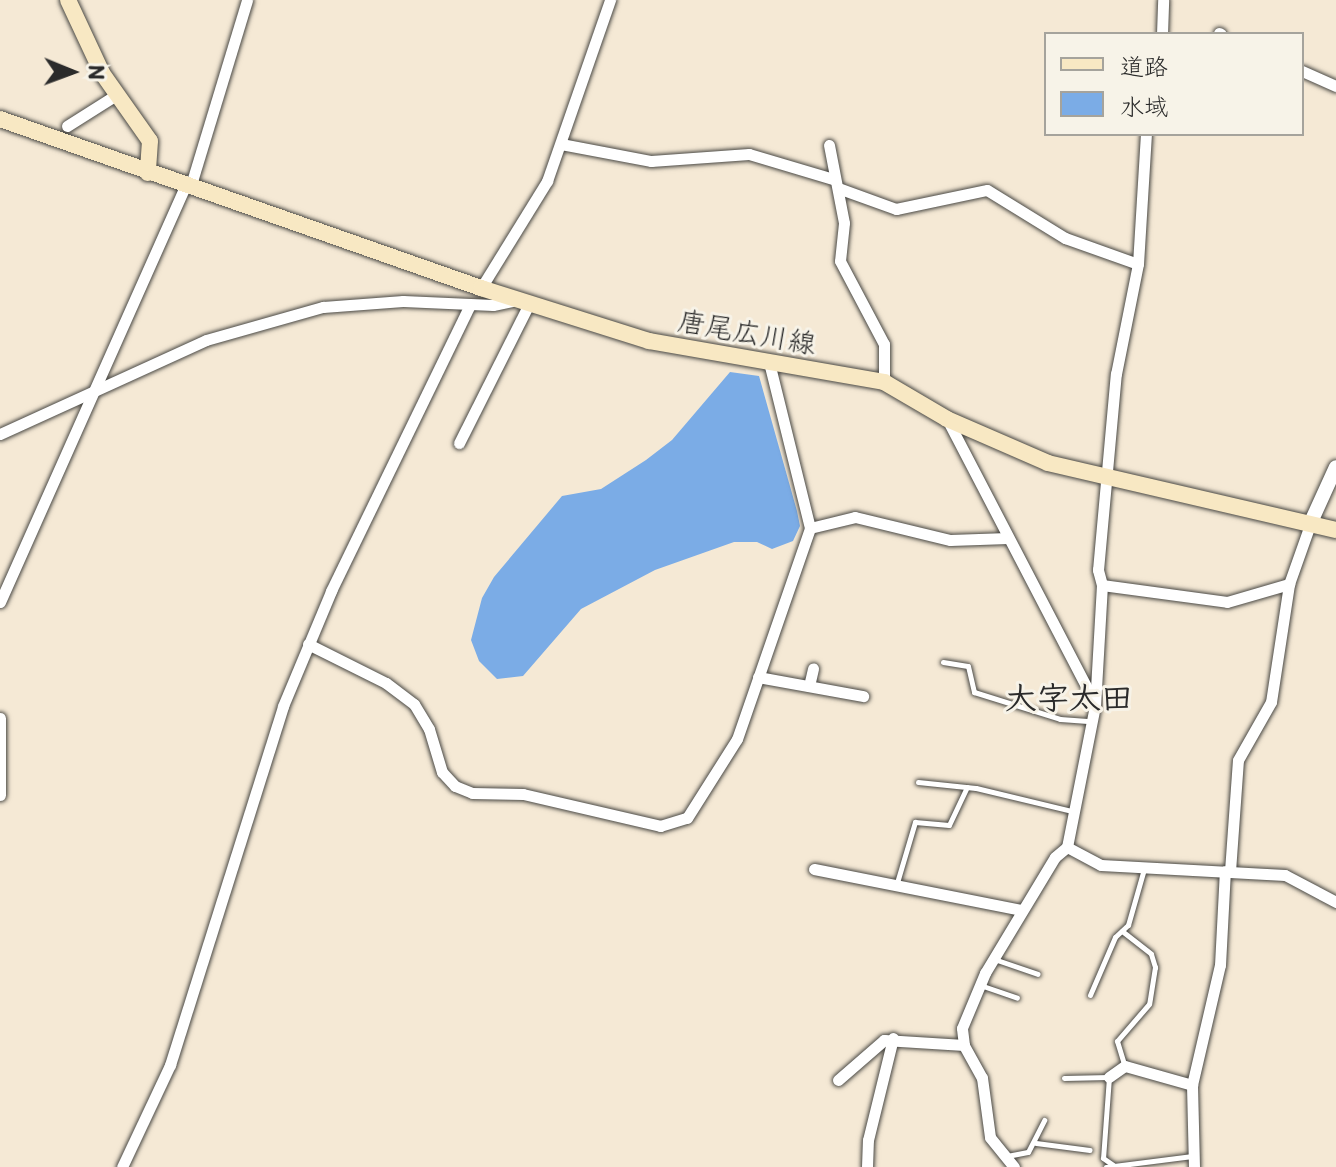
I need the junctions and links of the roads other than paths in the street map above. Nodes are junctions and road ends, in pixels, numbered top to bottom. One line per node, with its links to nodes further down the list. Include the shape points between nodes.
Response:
1 (68, 0): 8 (main road)
2 (247, 0): 16 (street)
3 (610, 0): 12 (street)
4 (1163, 0): 5 (street)
5 (1162, 32)
6 (1304, 72): 7 (street)
7 (1336, 86)
8 (116, 95): 10 (street); 14 (main road, via 150,141)
9 (0, 119): 14 (main road, 唐尾広川線)
10 (67, 126)
11 (1146, 136): 17 (street)
12 (561, 144): 15 (street, via 651,161 749,154); 18 (street, via 547,181)
13 (829, 145): 15 (street)
14 (148, 173): 16 (main road, 唐尾広川線)
15 (835, 183): 17 (street, via 896,209 987,190 1065,238); 22 (street, via 844,223 840,261 884,344)
16 (188, 188): 18 (main road, 唐尾広川線); 23 (street)
17 (1138, 264): 28 (street, via 1116,374)
18 (481, 288): 19 (main road, 唐尾広川線)
19 (523, 302): 20 (street); 21 (main road, 唐尾広川線, via 649,341); 26 (street)
20 (470, 305): 23 (street, via 403,301 323,307 206,340); 36 (street)
21 (769, 362): 22 (main road, 唐尾広川線); 30 (street)
22 (884, 382): 24 (main road, 唐尾広川線)
23 (95, 388): 25 (street); 35 (street)
24 (947, 419): 28 (main road, 唐尾広川線, via 1005,447); 32 (street)
25 (0, 434)
26 (459, 443)
27 (1336, 467): 29 (street)
28 (1108, 479): 29 (main road, 唐尾広川線); 34 (street, via 1098,570)
29 (1311, 522): 31 (main road, 唐尾広川線); 33 (street)
30 (810, 528): 32 (street, via 855,517 950,540); 39 (street)
31 (1336, 530)
32 (1008, 538): 42 (street)
33 (1289, 584): 34 (street, via 1227,602); 52 (street, via 1271,702 1238,760)
34 (1102, 585): 42 (street)
35 (0, 602)
36 (308, 644): 39 (street, via 386,683 414,704 429,729 442,772 455,786 472,793 523,794 660,826 687,818 724,763); 75 (street, via 283,706 170,1065)
37 (943, 662): 44 (lane, via 968,666 974,692 1060,719)
38 (813, 668): 40 (street)
39 (758, 677): 40 (street)
40 (809, 686): 41 (street)
41 (863, 696)
42 (1092, 697): 44 (street)
43 (0, 718): 47 (street)
44 (1091, 721): 48 (street)
45 (918, 782): 46 (lane)
46 (967, 787): 48 (lane); 53 (lane, via 949,825 915,822)
47 (0, 795)
48 (1072, 811): 49 (street)
49 (1067, 847): 50 (street, via 1101,865); 55 (street)
50 (1144, 867): 52 (street); 56 (lane)
51 (814, 869): 53 (street)
52 (1228, 871): 54 (street, via 1285,875); 68 (street, via 1220,965)
53 (896, 887): 55 (street)
54 (1336, 902)
55 (1022, 910): 57 (street)
56 (1122, 931): 60 (lane); 64 (lane, via 1151,954 1155,967 1149,1004 1117,1041)
57 (993, 959): 58 (lane); 59 (street)
58 (1038, 974)
59 (980, 985): 61 (lane); 63 (street, via 962,1028)
60 (1090, 995)
61 (1017, 998)
62 (893, 1038): 63 (street); 67 (street); 76 (street)
63 (964, 1045): 72 (street, via 982,1078 990,1137)
64 (1125, 1066): 65 (street); 68 (street)
65 (1109, 1077): 66 (lane); 74 (lane, via 1103,1158)
66 (1064, 1078)
67 (838, 1080)
68 (1192, 1085): 73 (street)
69 (1044, 1120): 70 (lane)
70 (1036, 1143): 71 (lane); 72 (lane, via 1028,1152)
71 (1090, 1150)
72 (1006, 1156): 77 (street)
73 (1193, 1161): 74 (lane)
74 (1109, 1166)
75 (122, 1167)
76 (867, 1167)
77 (1014, 1167)

